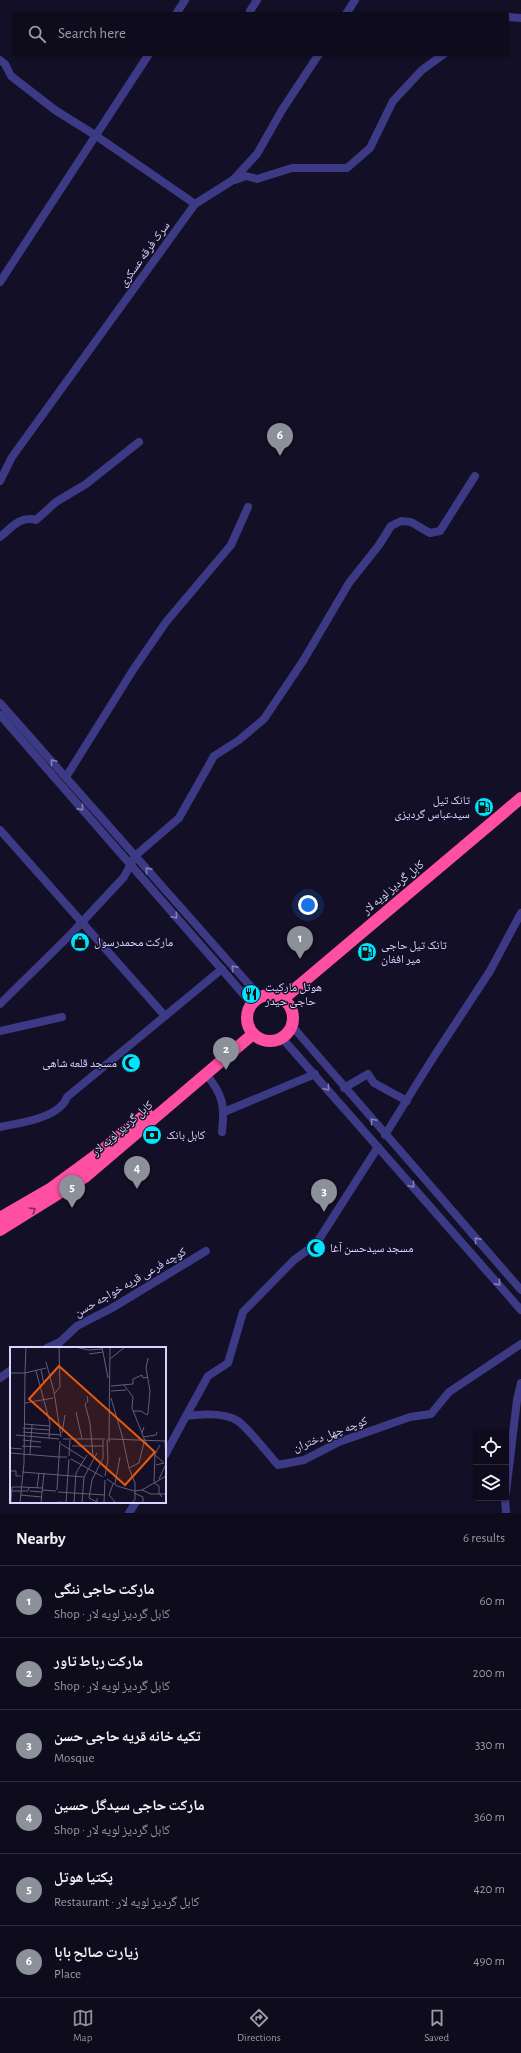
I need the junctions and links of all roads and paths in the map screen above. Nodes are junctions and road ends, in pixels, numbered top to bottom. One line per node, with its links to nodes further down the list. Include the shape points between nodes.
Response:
1 (185, 0): 5 (street)
2 (257, 0): 4 (street)
3 (355, 0): 6 (street)
4 (250, 11)
5 (177, 12)
6 (347, 12)
7 (509, 17): 8 (street)
8 (521, 18)
9 (148, 56): 13 (street)
10 (318, 56): 14 (street, سرک فرقه عسکری, via 257,154)
11 (441, 56): 14 (street, via 422,70 393,101 370,148 347,168 292,168 257,179 246,176)
12 (0, 60): 13 (street, via 11,76 36,96)
13 (95, 135): 15 (street); 16 (street)
14 (234, 180): 15 (street, سرک فرقه عسکری)
15 (196, 204): 19 (street, سرک فرقه عسکری, via 12,457)
16 (0, 282)
17 (139, 442): 21 (street, via 86,484 56,502 36,520 29,517 21,520)
18 (475, 476): 28 (street, via 440,531 430,533 411,522 401,521 391,526 349,583 303,661 264,719 239,740 214,756 179,818)
19 (0, 481)
20 (248, 506): 24 (street, via 231,545 166,622)
21 (0, 537)
22 (0, 703): 24 (street, one-way to 22)
23 (0, 715): 29 (street, one-way to 29)
24 (66, 777): 28 (street)
25 (521, 798): 34 (highway, کابل گردیز لویه لار)
26 (521, 808): 34 (highway, کابل گردیز لویه لار)
27 (0, 830): 31 (street)
28 (135, 856): 29 (street); 33 (street, one-way to 28)
29 (130, 864): 31 (street, via 124,877); 32 (street, one-way to 32)
30 (521, 914): 45 (street, via 490,971)
31 (82, 922): 35 (street); 36 (street)
32 (222, 970): 33 (street); 36 (street)
33 (256, 1000): 34 (highway, via 269,994); 40 (highway, via 247,1013)
34 (286, 1001): 38 (highway, via 293,1019)
35 (0, 1004)
36 (165, 1016): 47 (street, via 67,1097 64,1104 56,1110 39,1118)
37 (62, 1017): 39 (street)
38 (292, 1026): 41 (highway); 44 (street)
39 (0, 1031)
40 (251, 1031): 41 (highway, via 267,1041); 42 (highway, کابل گردیز لویه لار); 51 (highway, کابل گردیز لویه لار, via 95,1156 50,1189)
41 (282, 1038): 43 (street)
42 (206, 1074): 46 (street, via 219,1089); 52 (highway, کابل گردیز لویه لار, one-way to 42, via 85,1177)
43 (315, 1074): 46 (street); 50 (street, one-way to 50)
44 (344, 1088): 45 (street, via 368,1074 374,1083); 49 (street, one-way to 44)
45 (407, 1101): 49 (street)
46 (224, 1112): 48 (street)
47 (0, 1127)
48 (222, 1132)
49 (385, 1135): 54 (street, one-way to 49)
50 (378, 1147): 55 (street, one-way to 55); 61 (street, via 316,1244 294,1260 243,1312 228,1363 208,1376)
51 (0, 1218)
52 (0, 1230)
53 (206, 1251): 57 (street, کوچه فرعی قریه خواجه حسن, via 112,1308 77,1326 60,1342)
54 (521, 1290)
55 (521, 1310)
56 (521, 1344): 61 (street, کوچه چهل دختران, via 449,1392 431,1414 410,1417 339,1442 304,1460 278,1465 238,1421 201,1414)
57 (49, 1347)
58 (10, 1371): 59 (street)
59 (0, 1378)
60 (521, 1383): 63 (street)
61 (186, 1416): 62 (street)
62 (166, 1453)
63 (509, 1467)
64 (505, 1501): 67 (street)
65 (135, 1503): 66 (street)
66 (129, 1513)
67 (506, 1513)

